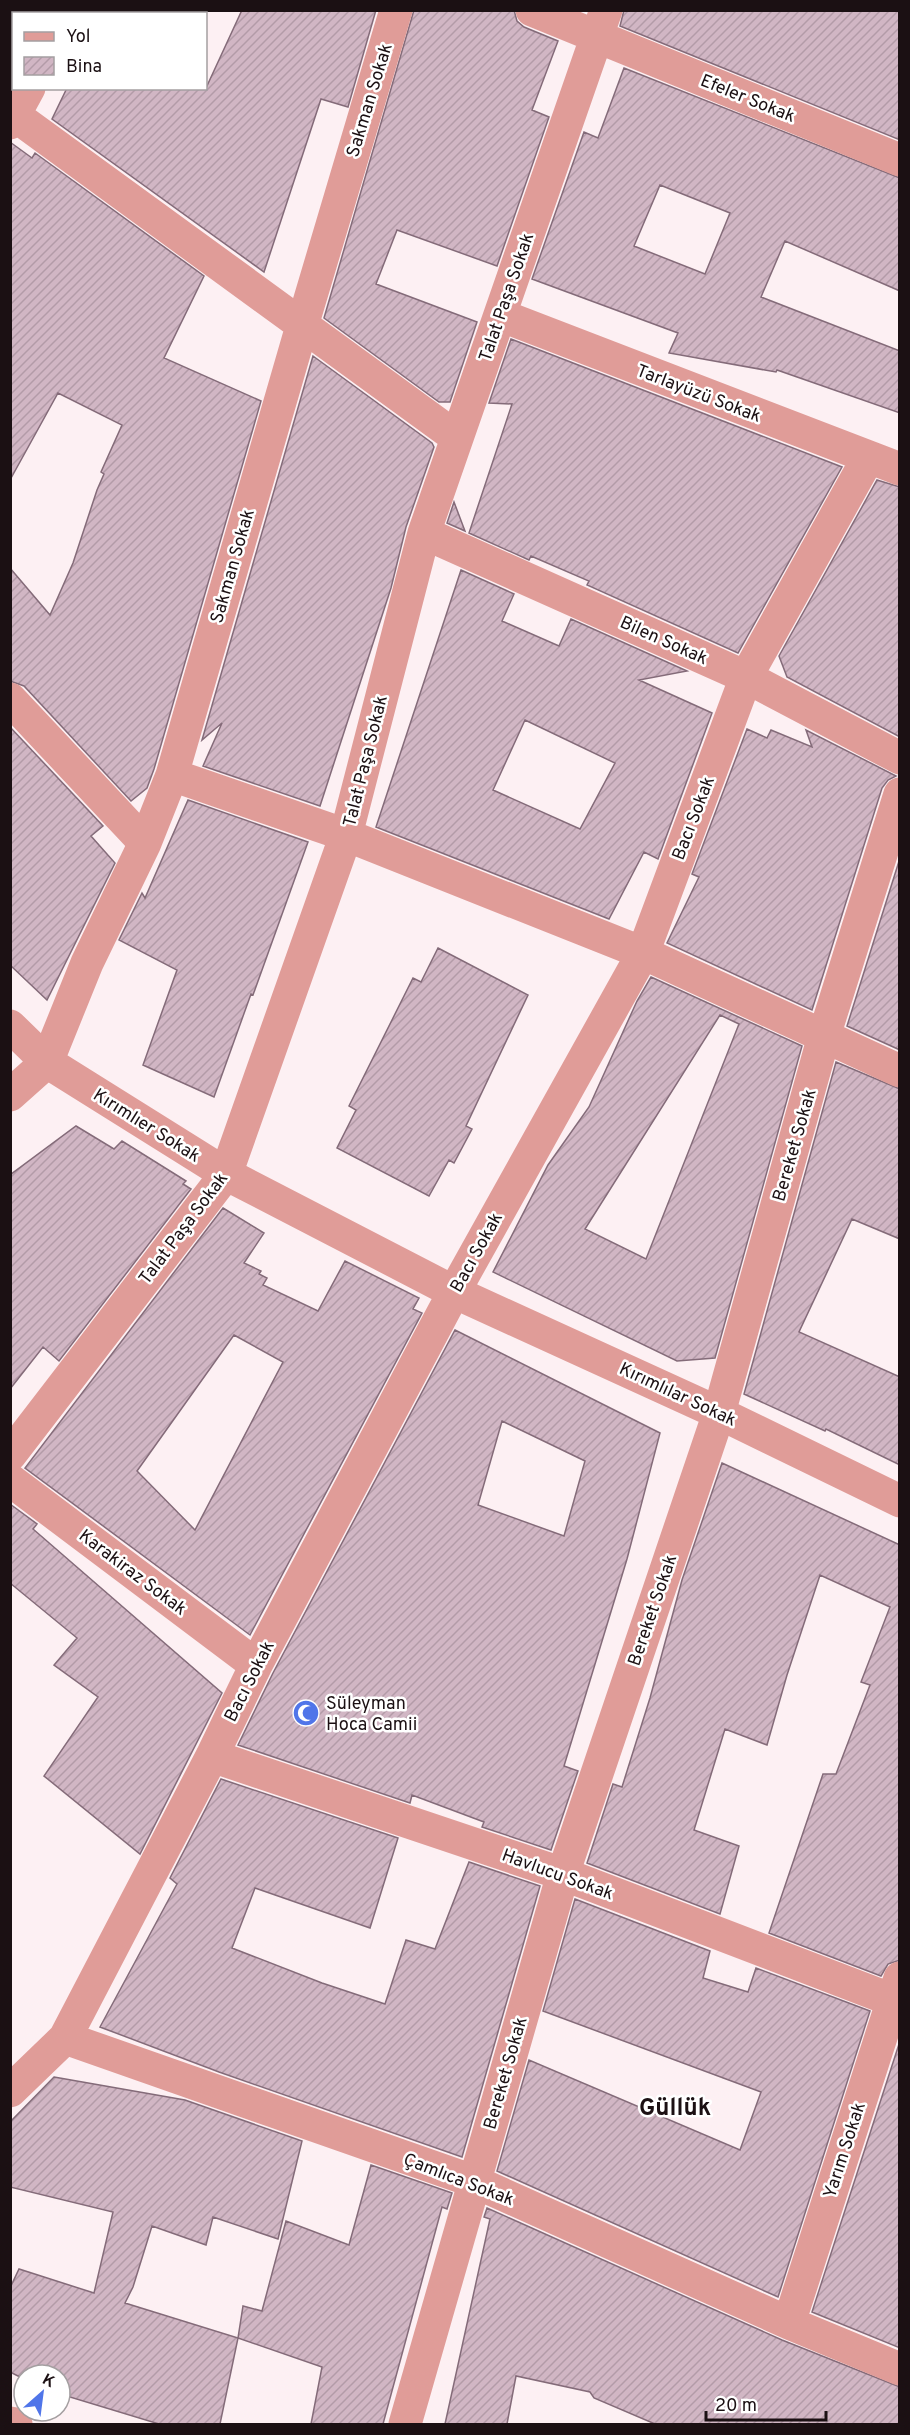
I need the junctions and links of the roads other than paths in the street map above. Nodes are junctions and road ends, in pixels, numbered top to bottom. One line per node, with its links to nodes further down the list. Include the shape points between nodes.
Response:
1 (396, 10): 7 (street, Sakman Sokak)
2 (532, 10): 3 (street, Efeler Sokak)
3 (601, 24): 5 (street, Efeler Sokak); 6 (street, Talat Paşa Sokak)
4 (16, 110): 7 (street)
5 (900, 159)
6 (500, 315): 8 (street, Talat Paşa Sokak); 9 (street, Tarlayüzü Sokak)
7 (302, 326): 8 (street); 15 (street, Sakman Sokak)
8 (456, 437): 11 (street, Talat Paşa Sokak)
9 (868, 458): 10 (street, Tarlayüzü Sokak); 12 (street, Bacı Sokak)
10 (900, 469)
11 (424, 533): 12 (street, Bilen Sokak); 17 (street, Talat Paşa Sokak)
12 (746, 676): 14 (street, Bilen Sokak); 19 (street, Bacı Sokak)
13 (10, 699): 18 (street)
14 (900, 758)
15 (172, 775): 17 (street); 18 (street, Sakman Sokak)
16 (900, 794): 21 (street, Bereket Sokak)
17 (346, 835): 19 (street); 25 (street, Talat Paşa Sokak)
18 (145, 843): 22 (street, Sakman Sokak, via 87,963)
19 (643, 953): 21 (street); 26 (street, Bacı Sokak)
20 (10, 1026): 22 (street, Kırımlıer Sokak)
21 (824, 1036): 23 (street); 27 (street, Bereket Sokak)
22 (47, 1062): 24 (street, Sakman Sokak); 25 (street, Kırımlıer Sokak)
23 (900, 1071)
24 (10, 1095)
25 (226, 1174): 26 (street, Kırımlıer Sokak); 28 (street, Talat Paşa Sokak)
26 (454, 1292): 27 (street, Kırımlılar Sokak); 31 (street, Bacı Sokak)
27 (719, 1413): 30 (street, Kırımlılar Sokak); 33 (street, Bereket Sokak)
28 (10, 1455)
29 (10, 1480): 31 (street, Karakiraz Sokak)
30 (900, 1501)
31 (256, 1665): 32 (street, Bacı Sokak)
32 (212, 1756): 33 (street, Havlucu Sokak); 35 (street, Bacı Sokak)
33 (562, 1874): 34 (street, Havlucu Sokak); 37 (street, Bereket Sokak)
34 (897, 1993): 38 (street, Yarım Sokak)
35 (65, 2038): 36 (street); 37 (street, Çamlıca Sokak)
36 (14, 2080)
37 (473, 2181): 38 (street, Çamlıca Sokak); 42 (street, Bereket Sokak)
38 (789, 2323): 39 (street, Çamlıca Sokak)
39 (900, 2369)
40 (10, 2423): 41 (street)
41 (16, 2424)
42 (405, 2424)

